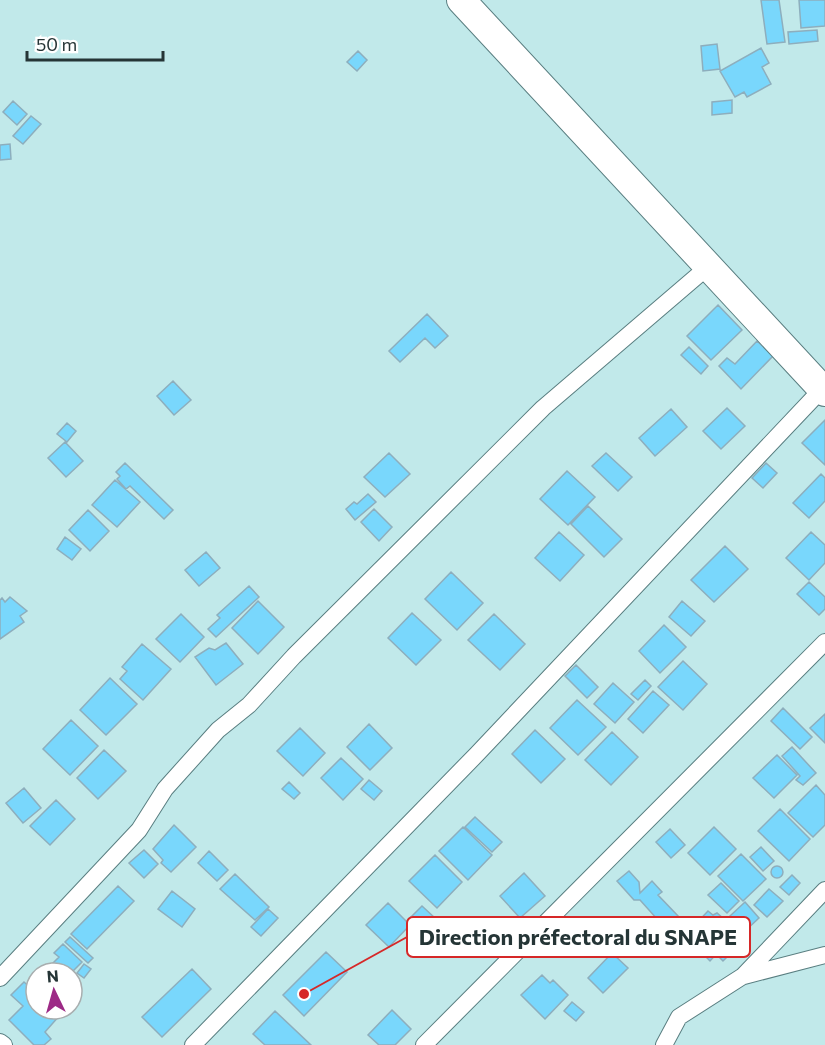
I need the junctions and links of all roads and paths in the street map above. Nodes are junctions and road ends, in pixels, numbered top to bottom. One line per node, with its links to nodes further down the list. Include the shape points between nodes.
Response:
1 (461, 0): 2 (highway)
2 (710, 265): 3 (highway); 8 (street, via 543,408 249,705 218,730 165,789 139,830)
3 (823, 390): 11 (street)
4 (825, 642): 12 (street)
5 (825, 890): 7 (street)
6 (825, 955): 7 (street)
7 (743, 976): 13 (street, via 679,1017)
8 (0, 978)
9 (0, 1042): 10 (street)
10 (4, 1045)
11 (193, 1045)
12 (424, 1045)
13 (664, 1045)

